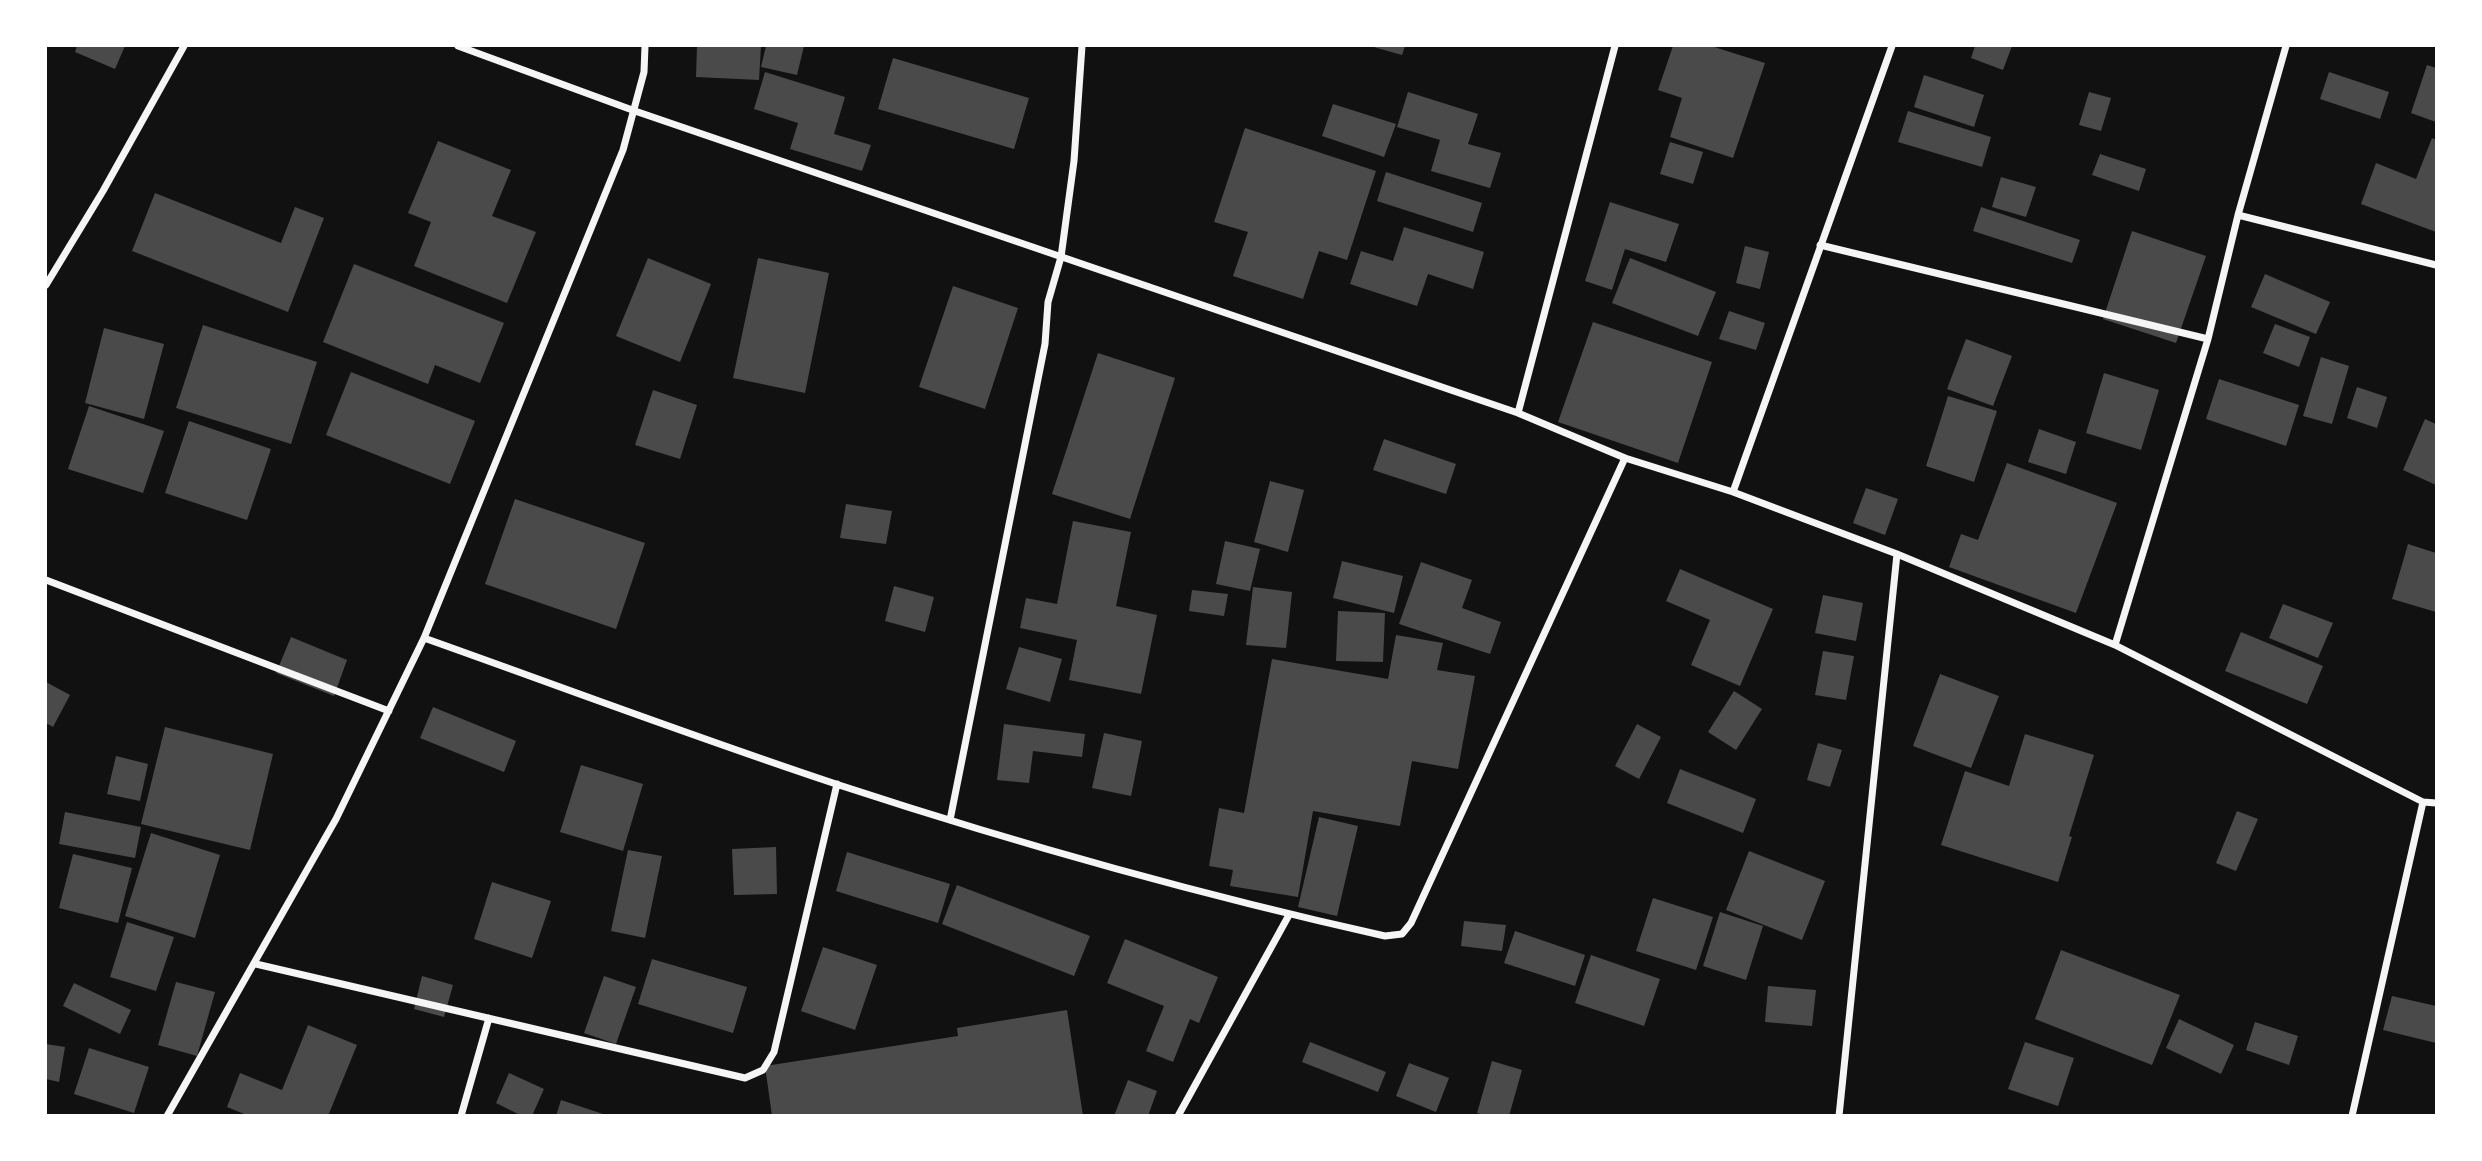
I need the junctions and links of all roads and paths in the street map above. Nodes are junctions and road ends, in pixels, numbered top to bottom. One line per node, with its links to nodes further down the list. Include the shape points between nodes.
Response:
1 (184, 46): 13 (street)
2 (458, 46): 8 (street)
3 (645, 46): 8 (street)
4 (1082, 46): 11 (street)
5 (1615, 46): 15 (street)
6 (1892, 46): 10 (street)
7 (2286, 46): 9 (street)
8 (635, 111): 11 (street); 20 (street)
9 (2238, 215): 12 (street); 14 (street)
10 (1820, 246): 14 (street); 17 (street)
11 (1061, 257): 15 (street); 26 (street, via 1048,302 1045,344)
12 (2437, 265)
13 (46, 285)
14 (2208, 340): 21 (street)
15 (1518, 413): 16 (street)
16 (1625, 458): 17 (street); 27 (street, via 1402,934 1385,936)
17 (1733, 492): 18 (street)
18 (1897, 554): 21 (street); 33 (street)
19 (46, 580): 22 (street)
20 (424, 638): 22 (street); 23 (street)
21 (2115, 645): 24 (street)
22 (389, 711): 28 (street)
23 (837, 784): 26 (street); 29 (street, via 774,1052 763,1070 746,1078)
24 (2423, 802): 25 (street); 34 (street)
25 (2437, 803)
26 (950, 820): 27 (street)
27 (1289, 915): 32 (street)
28 (256, 964): 29 (street); 30 (street)
29 (489, 1018): 31 (street)
30 (167, 1115)
31 (461, 1115)
32 (1178, 1115)
33 (1839, 1115)
34 (2351, 1115)

